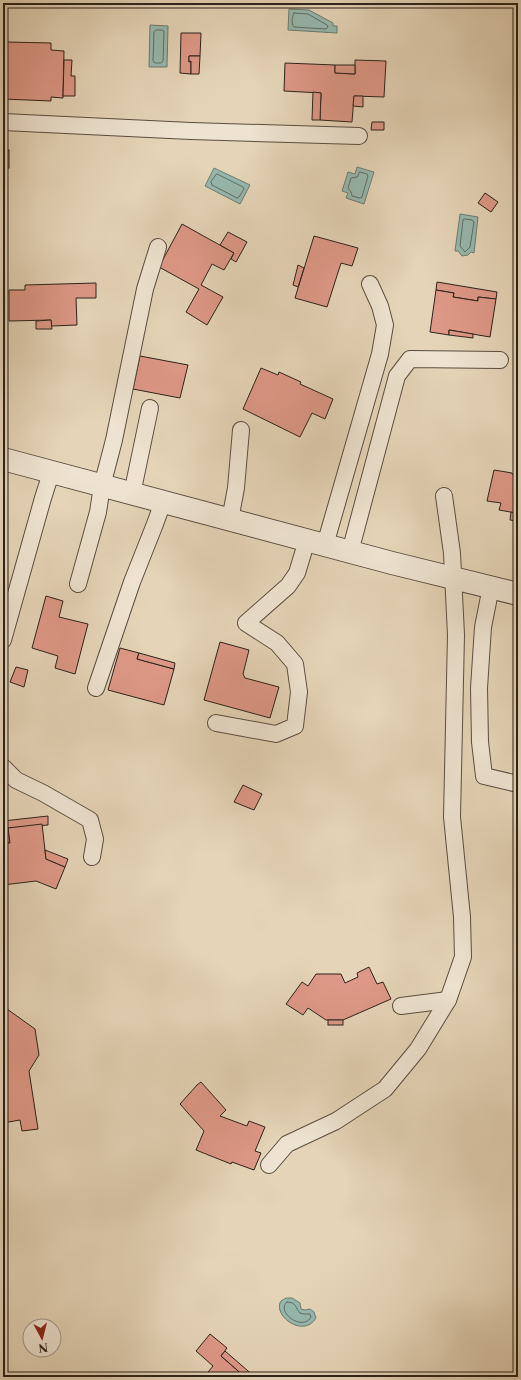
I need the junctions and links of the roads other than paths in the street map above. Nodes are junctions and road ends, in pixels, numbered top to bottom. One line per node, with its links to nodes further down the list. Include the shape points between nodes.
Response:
1 (3, 122): 2 (lane)
2 (359, 136)
3 (158, 247): 10 (lane, via 145,289)
4 (370, 284): 15 (lane, via 386,325 380,354)
5 (500, 360): 16 (lane, via 410,359 396,376)
6 (150, 408): 11 (lane)
7 (241, 430): 14 (lane, via 236,488)
8 (3, 459): 9 (street)
9 (51, 473): 10 (street); 21 (lane)
10 (102, 486): 11 (street); 18 (lane, via 98,512)
11 (132, 494): 13 (street)
12 (444, 496): 17 (lane)
13 (163, 502): 14 (street); 22 (lane, via 132,582)
14 (230, 520): 15 (street)
15 (316, 543): 16 (street); 23 (lane, via 288,586 246,623 277,643 295,664 299,692 295,726 276,734)
16 (350, 552): 17 (street)
17 (453, 578): 19 (street); 27 (lane, via 456,635 452,817 462,917 463,957)
18 (78, 584)
19 (491, 587): 20 (street); 25 (lane, via 483,627 479,688 480,742 484,776)
20 (518, 594)
21 (3, 640)
22 (96, 688)
23 (216, 723)
24 (3, 767): 26 (lane, via 16,780 90,820 95,839)
25 (518, 784)
26 (92, 857)
27 (448, 1000): 28 (lane); 29 (lane, via 418,1049 385,1089 336,1121 287,1144)
28 (401, 1006)
29 (270, 1165)

